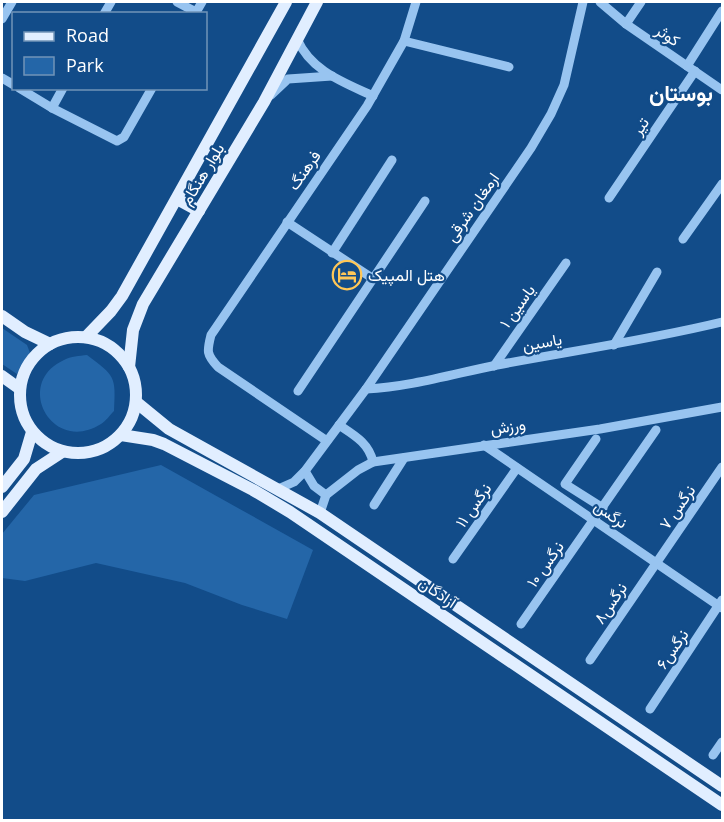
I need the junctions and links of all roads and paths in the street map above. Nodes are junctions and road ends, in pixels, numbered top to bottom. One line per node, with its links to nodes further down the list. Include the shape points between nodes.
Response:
1 (12, 2): 11 (street)
2 (177, 2): 10 (street)
3 (286, 2): 28 (main road, بلوار هنگام)
4 (317, 2): 13 (main road, بلوار هنگام)
5 (416, 2): 14 (street, فرهنگ)
6 (583, 2): 46 (street, ارمغان شرقی, via 564,86 551,114)
7 (600, 2): 12 (street, کوثر)
8 (641, 2): 12 (street)
9 (723, 11): 16 (street, تیر)
10 (193, 12)
11 (2, 20)
12 (626, 24): 16 (street, کوثر)
13 (297, 39): 17 (street, via 313,63); 23 (main road, بلوار هنگام)
14 (404, 41): 15 (street); 22 (street, فرهنگ)
15 (509, 67)
16 (691, 69): 21 (street, کوثر); 27 (street, تیر)
17 (332, 76): 22 (street); 23 (street, via 288,79)
18 (22, 90): 24 (street)
19 (62, 90): 24 (street)
20 (151, 90): 24 (street, via 124,137 117,141)
21 (723, 90)
22 (373, 96): 31 (street, فرهنگ)
23 (264, 102): 30 (main road, بلوار هنگام)
24 (52, 108)
25 (392, 160): 33 (street)
26 (723, 184): 32 (street)
27 (609, 198)
28 (177, 199): 30 (main road); 39 (main road, بلوار هنگام, via 122,296)
29 (425, 201): 36 (street)
30 (199, 211): 43 (main road, بلوار هنگام, via 140,311 133,330)
31 (287, 222): 33 (street); 55 (street, فرهنگ, via 212,335 207,350 218,367)
32 (683, 239)
33 (332, 253): 36 (street)
34 (566, 263): 42 (street, یاسین ۱)
35 (657, 272): 41 (street)
36 (372, 278): 47 (street)
37 (2, 316): 40 (main road)
38 (723, 322): 41 (street, یاسین)
39 (86, 337): 40 (main road); 43 (main road, via 111,347)
40 (50, 344): 45 (main road, via 30,363)
41 (614, 345): 42 (street, یاسین)
42 (494, 366): 46 (street, یاسین, via 393,388)
43 (129, 367): 48 (main road, via 136,384)
44 (2, 376): 45 (main road)
45 (20, 388): 52 (main road, via 24,416)
46 (366, 389): 50 (street, ارمغان شرقی)
47 (298, 391)
48 (136, 402): 53 (main road); 64 (main road, آزادگان, via 169,429)
49 (723, 407): 56 (street, ورزش)
50 (339, 425): 55 (street, ارمغان شرقی); 59 (street, via 361,440)
51 (656, 430): 67 (street, نرگس ۱۰)
52 (32, 432): 57 (main road); 63 (main road, via 24,459)
53 (121, 435): 57 (main road, via 89,453); 80 (main road, آزادگان, via 164,444 290,512)
54 (596, 439): 67 (street, via 565,484)
55 (327, 441): 62 (street, ارمغان شرقی)
56 (483, 445): 58 (street, ورزش); 60 (street, نرگس)
57 (62, 452): 68 (main road, via 36,469)
58 (404, 458): 59 (street, ورزش); 66 (street)
59 (373, 462): 65 (street, ورزش)
60 (517, 468): 70 (street, نرگس); 71 (street, نرگس ۱۱)
61 (723, 468): 72 (street, نرگس ۷)
62 (305, 471): 64 (street, ارمغان شرقی, via 294,482); 65 (street, via 314,486)
63 (2, 487)
64 (278, 489): 69 (main road, آزادگان)
65 (326, 495): 69 (street)
66 (374, 505)
67 (603, 508): 70 (street, نرگس ۱۰)
68 (2, 512)
69 (320, 513): 79 (main road, آزادگان)
70 (594, 520): 72 (street, نرگس); 74 (street, نرگس ۱۰)
71 (453, 559)
72 (656, 563): 73 (street, نرگس); 75 (street, نرگس۸)
73 (721, 605): 76 (street, نرگس۶)
74 (521, 624)
75 (590, 660)
76 (650, 709)
77 (723, 742): 78 (street)
78 (713, 754)
79 (678, 755): 80 (main road); 81 (main road, آزادگان)
80 (669, 769): 82 (main road, آزادگان)
81 (723, 786)
82 (723, 805)

